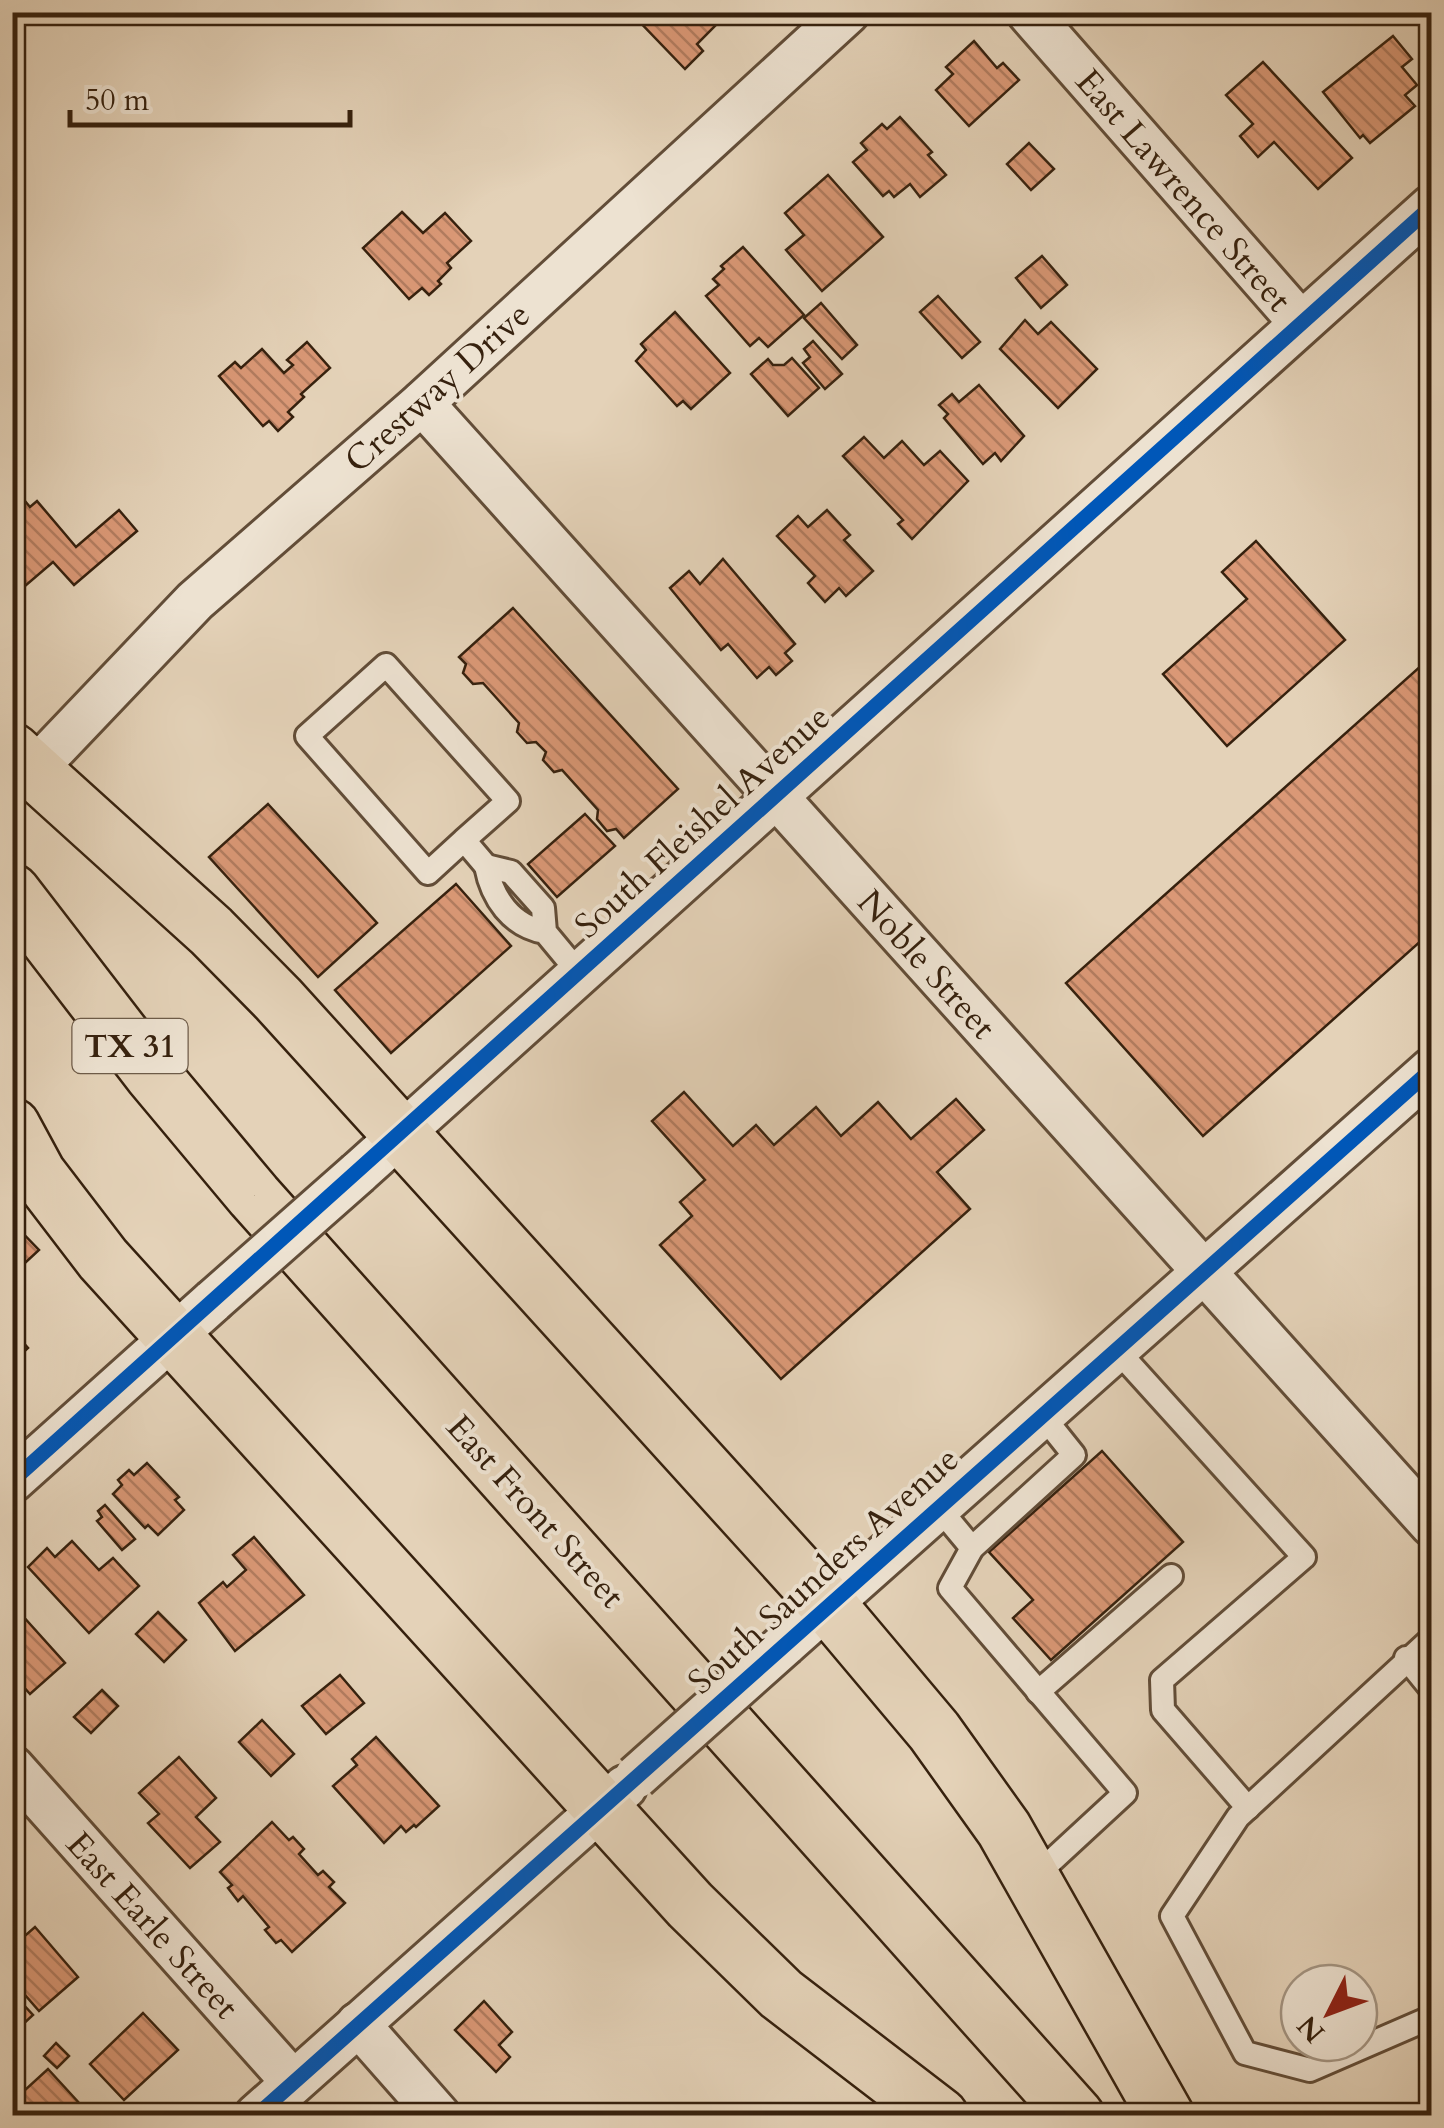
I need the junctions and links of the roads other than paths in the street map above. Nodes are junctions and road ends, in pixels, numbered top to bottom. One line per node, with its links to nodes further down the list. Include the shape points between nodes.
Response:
1 (848, 12): 5 (street, Crestway Drive)
2 (1028, 12): 4 (street, East Lawrence Street)
3 (1432, 206): 4 (street, South Fleishel Avenue)
4 (1300, 322): 7 (street, South Fleishel Avenue)
5 (422, 403): 6 (street, Crestway Drive); 7 (street, Noble Street)
6 (23, 761): 13 (main road, via 211,931)
7 (775, 795): 10 (street, South Fleishel Avenue); 14 (street, Noble Street)
8 (464, 840): 8 (lane, via 428,872 307,736 386,665 508,800); 10 (lane, via 486,866 511,872 543,908 545,932)
9 (12, 892): 37 (main road, East Front Street / TX 31, via 254,1196)
10 (579, 973): 13 (street, South Fleishel Avenue)
11 (1432, 1069): 14 (street, South Saunders Avenue)
12 (12, 1126): 15 (main road, via 69,1218)
13 (402, 1133): 15 (street, South Fleishel Avenue, bridge); 23 (main road)
14 (1204, 1271): 16 (street, South Saunders Avenue); 20 (street, Noble Street)
15 (193, 1318): 18 (street, South Fleishel Avenue); 29 (main road)
16 (1116, 1349): 17 (street, South Saunders Avenue); 30 (lane, via 1304,1558 1162,1680 1163,1710)
17 (1042, 1416): 19 (street, South Saunders Avenue); 21 (lane, via 1074,1455)
18 (12, 1481)
19 (938, 1507): 21 (lane); 23 (street, South Saunders Avenue)
20 (1432, 1525)
21 (972, 1548): 27 (lane, via 950,1588)
22 (1171, 1576): 27 (lane)
23 (828, 1605): 29 (street, South Saunders Avenue, bridge); 31 (main road, via 970,1778)
24 (1432, 1638): 25 (lane)
25 (1406, 1658): 26 (lane); 30 (lane)
26 (1432, 1690)
27 (1038, 1692): 31 (lane, via 1124,1793)
28 (12, 1768): 34 (street, East Earle Street)
29 (619, 1793): 33 (street, South Saunders Avenue); 36 (main road, via 734,1950)
30 (1248, 1808): 32 (lane, via 1172,1916 1244,2053 1310,2070)
31 (1033, 1878): 38 (main road)
32 (1432, 2016)
33 (358, 2024): 34 (street, South Saunders Avenue); 35 (street)
34 (275, 2104)
35 (439, 2116)
36 (940, 2116)
37 (1076, 2116)
38 (1166, 2116)

